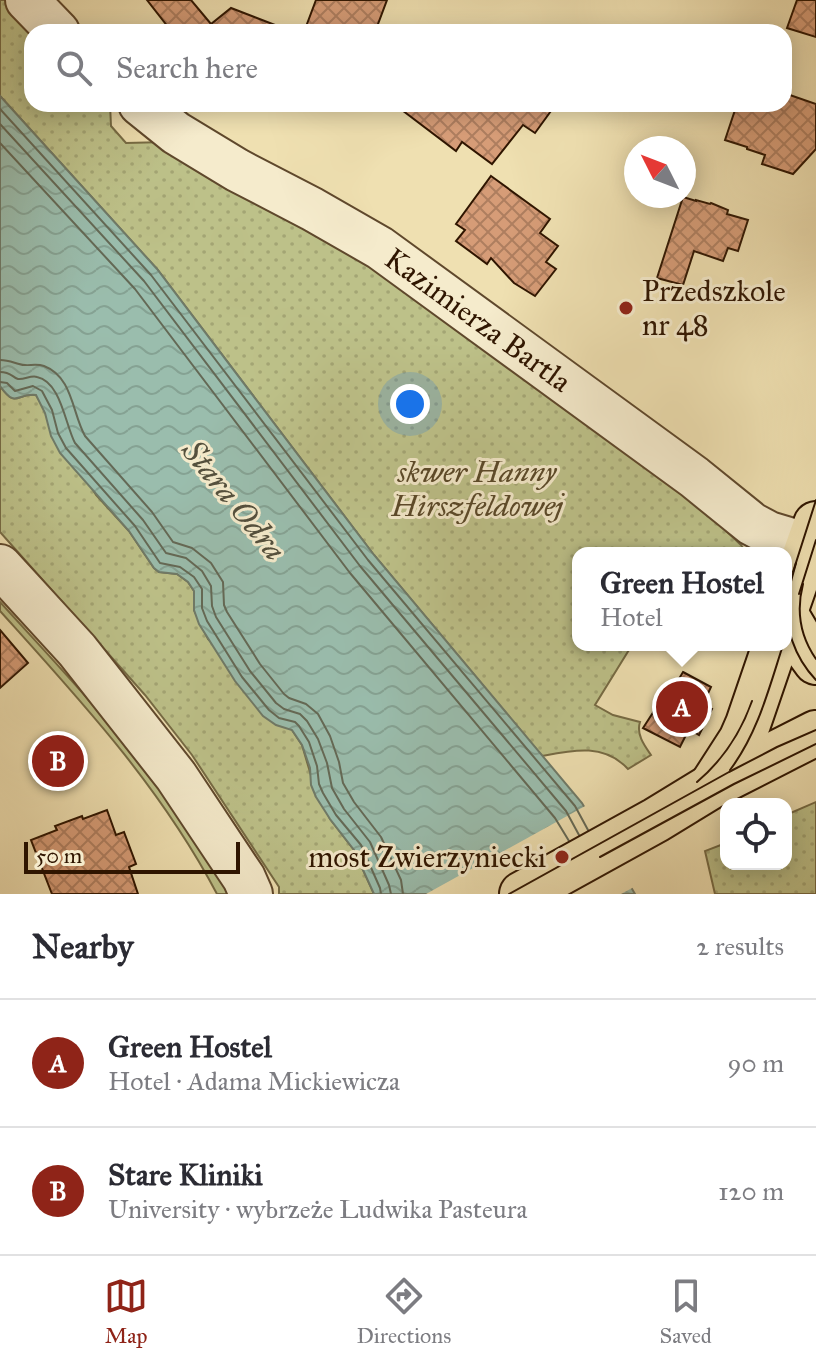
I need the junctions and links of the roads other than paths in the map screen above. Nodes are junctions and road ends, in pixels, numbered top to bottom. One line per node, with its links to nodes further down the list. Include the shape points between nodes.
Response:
1 (27, 0): 2 (street)
2 (50, 24)
3 (150, 112): 4 (street, Kazimierza Bartla, via 237,170 380,248 752,524 776,535)
4 (812, 535): 6 (main road)
5 (0, 566): 12 (street, via 77,650 176,776)
6 (792, 594)
7 (792, 623): 9 (main road)
8 (773, 651): 11 (main road, via 745,732)
9 (816, 662)
10 (816, 733): 11 (main road)
11 (710, 787): 13 (main road)
12 (251, 894)
13 (522, 894)

